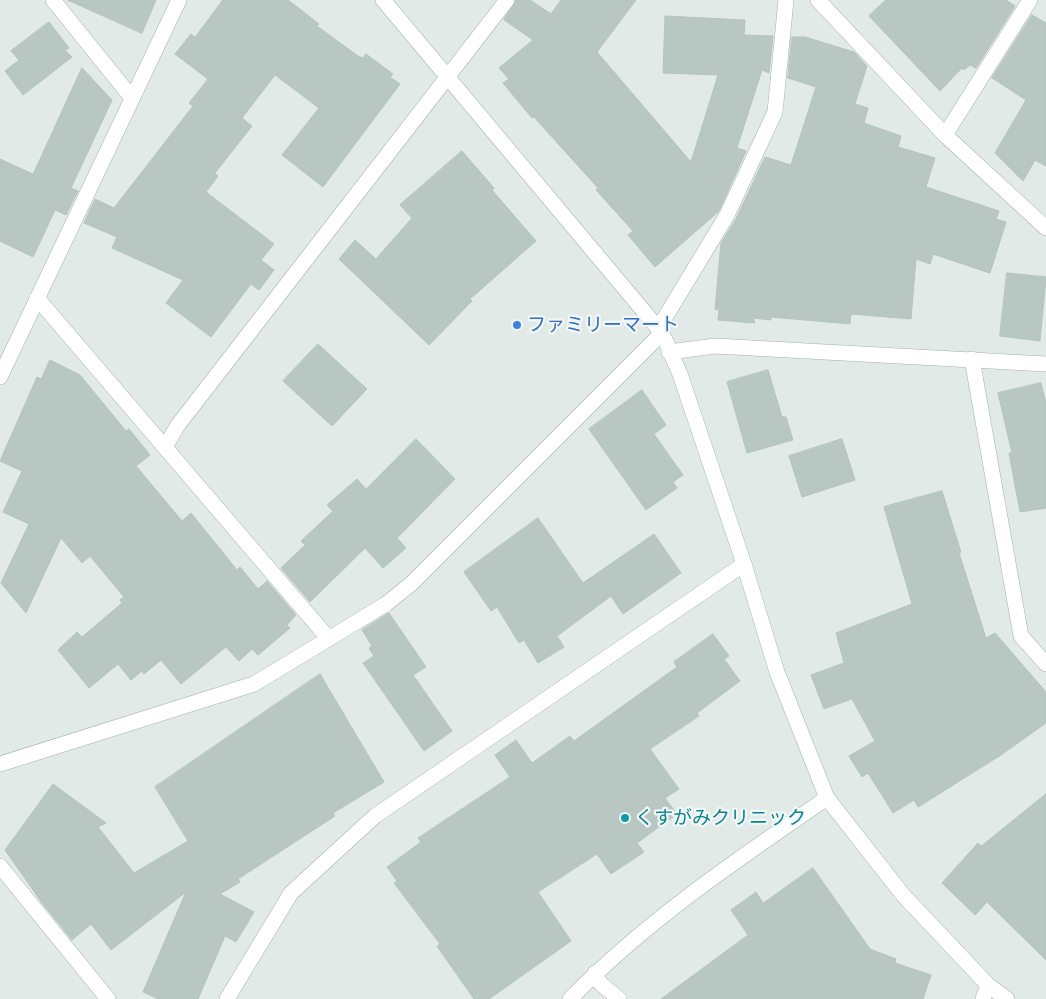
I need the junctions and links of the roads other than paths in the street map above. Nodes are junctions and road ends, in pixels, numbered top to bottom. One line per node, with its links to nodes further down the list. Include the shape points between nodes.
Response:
1 (53, 0): 9 (street)
2 (179, 0): 9 (street)
3 (383, 0): 8 (street)
4 (507, 0): 8 (street)
5 (786, 0): 13 (street, via 775,112 727,215)
6 (818, 0): 10 (street)
7 (1030, 0): 10 (street)
8 (448, 78): 13 (street); 18 (street, via 178,424)
9 (132, 98): 12 (street)
10 (945, 135): 11 (street)
11 (1046, 228)
12 (37, 298): 17 (street); 18 (street)
13 (660, 331): 14 (street); 20 (street, via 411,584 386,604)
14 (669, 352): 15 (street, via 715,346); 19 (street, via 680,374)
15 (972, 359): 16 (street); 21 (street, via 1021,636)
16 (1046, 364)
17 (0, 377)
18 (165, 448): 20 (street)
19 (744, 564): 23 (street, via 777,672); 28 (street, via 375,816 291,893)
20 (329, 639): 22 (street, via 254,684)
21 (1046, 664)
22 (0, 764)
23 (827, 798): 25 (street, via 738,858); 26 (street)
24 (0, 866): 27 (street)
25 (595, 973): 29 (street); 30 (street, via 600,983)
26 (985, 992): 31 (street)
27 (108, 999)
28 (227, 999)
29 (570, 999)
30 (619, 999)
31 (1007, 999)

